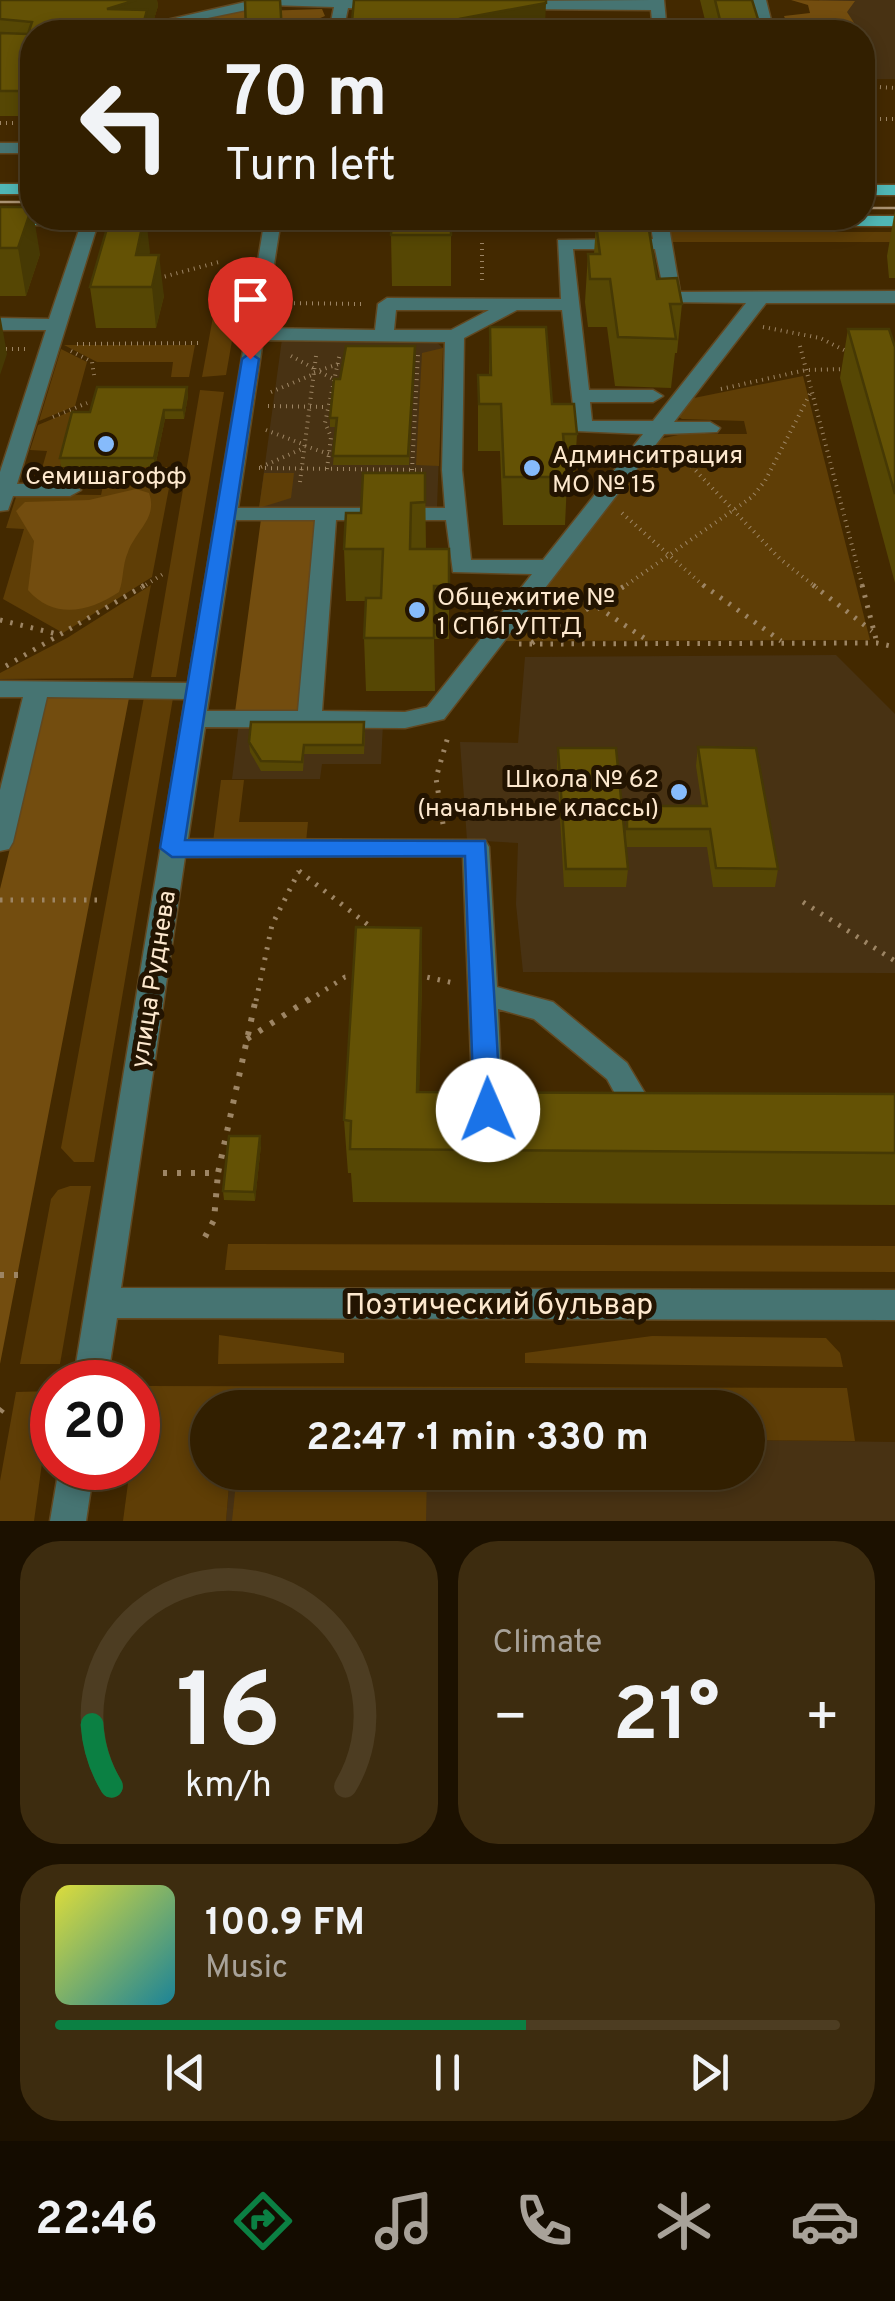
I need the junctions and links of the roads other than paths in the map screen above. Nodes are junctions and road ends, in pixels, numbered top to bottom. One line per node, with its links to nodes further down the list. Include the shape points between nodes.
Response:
1 (262, 2): 2 (street); 7 (street)
2 (342, 2): 5 (street)
3 (618, 3): 4 (street); 6 (street)
4 (657, 3)
5 (396, 5)
6 (504, 5)
7 (177, 20)
8 (87, 230): 17 (street)
9 (270, 230): 18 (street, улица Руднева)
10 (660, 230): 11 (street)
11 (662, 244): 13 (street, via 672,298); 15 (street, via 564,244)
12 (895, 297): 13 (street)
13 (760, 298): 24 (street)
14 (513, 304): 15 (street); 19 (street, via 387,304); 20 (street)
15 (573, 305): 21 (street)
16 (0, 324): 17 (street)
17 (52, 334): 26 (street)
18 (254, 334): 19 (street); 27 (street, улица Руднева)
19 (384, 335): 20 (street)
20 (456, 336): 29 (street, via 452,470)
21 (581, 396): 22 (street); 24 (street, via 583,427)
22 (653, 396)
23 (710, 428): 24 (street)
24 (656, 430): 30 (street)
25 (70, 490): 26 (street)
26 (2, 498)
27 (226, 514): 28 (street); 33 (street, улица Руднева)
28 (326, 514): 29 (street); 35 (street)
29 (459, 514): 30 (street, via 461,567)
30 (546, 574): 35 (street, via 435,713 405,720)
31 (0, 689): 32 (street)
32 (37, 690): 33 (street); 36 (street)
33 (196, 691): 34 (street, улица Руднева)
34 (191, 720): 35 (street); 37 (street, улица Руднева)
35 (310, 720)
36 (0, 842)
37 (172, 848): 38 (street, via 299,860 476,847); 41 (street, улица Руднева)
38 (484, 994): 39 (street, via 488,1110); 40 (street, via 543,1010 617,1072 640,1110)
39 (526, 1110)
40 (602, 1110)
41 (102, 1302): 42 (street, Поэтический бульвар); 43 (street, улица Руднева)
42 (895, 1305)
43 (93, 1360)
44 (73, 1490): 45 (street)
45 (68, 1521)

